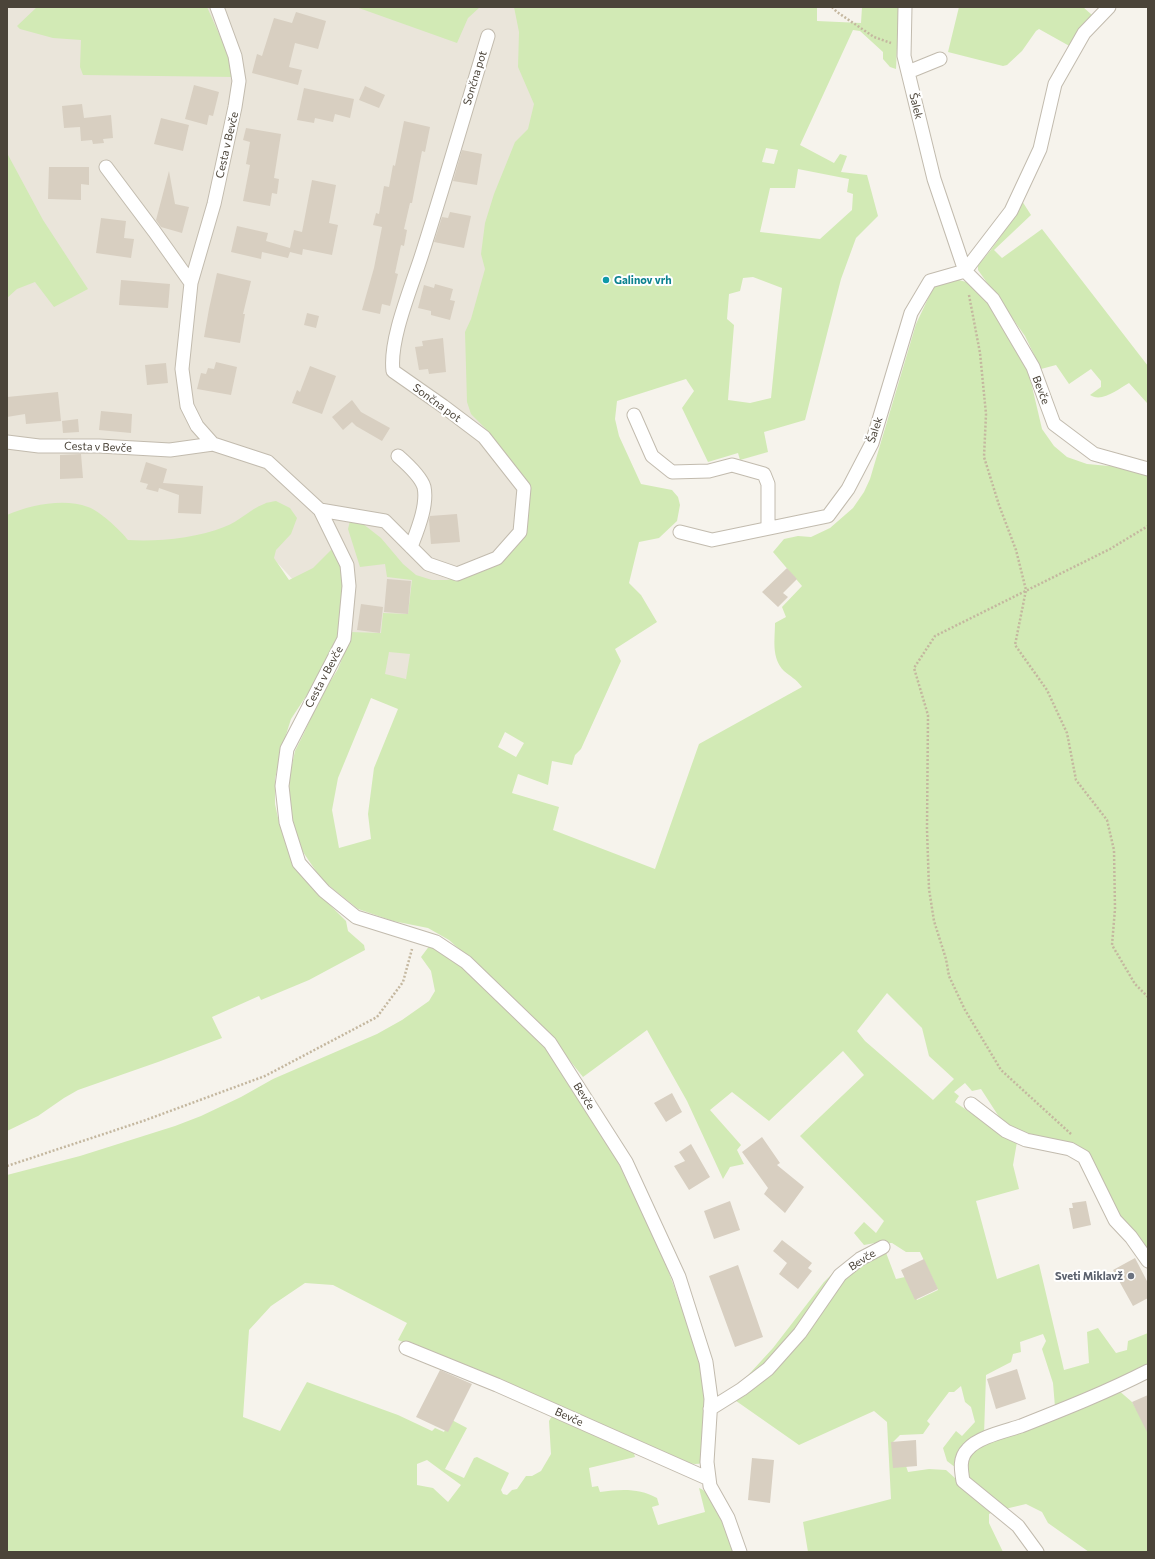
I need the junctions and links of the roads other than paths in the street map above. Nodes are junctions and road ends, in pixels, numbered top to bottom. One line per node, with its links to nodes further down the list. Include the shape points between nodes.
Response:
1 (217, 7): 9 (street, Cesta v Bevče, via 235,56 239,81 214,204)
2 (905, 7): 6 (street, Šalek, via 904,56)
3 (1109, 7): 8 (street, via 1084,33 1055,84 1040,149 1011,211)
4 (488, 36): 18 (street, Sončna pot, via 397,333 392,363 393,372 484,437 524,488 520,532 497,558 457,574 428,564)
5 (940, 59): 6 (street)
6 (908, 72): 8 (street, Šalek, via 934,180)
7 (106, 167): 9 (street)
8 (965, 271): 14 (street, Bevče, via 993,299 1033,367 1054,424 1094,454); 16 (street, Šalek, via 930,281 911,313 872,443 848,489 828,516)
9 (190, 283): 12 (street, Cesta v Bevče, via 182,369 187,406 197,426)
10 (634, 415): 16 (street, via 652,456 672,472 709,471 732,465 764,474 768,484)
11 (7, 442): 12 (street, Cesta v Bevče, via 39,446 170,450)
12 (213, 444): 15 (street, Cesta v Bevče, via 268,462)
13 (398, 456): 18 (street, via 412,469 424,486 420,522)
14 (1148, 468)
15 (320, 510): 18 (street, Sončna pot, via 385,521); 19 (street, Cesta v Bevče, via 347,565 349,586 344,639 287,749 282,786 286,822 299,863)
16 (768, 528): 17 (street, Šalek, via 712,540)
17 (680, 532)
18 (411, 547)
19 (324, 891): 25 (street, Bevče, via 356,917 436,942 466,962 550,1043 626,1162 679,1277 706,1362)
20 (971, 1104): 22 (street, via 1006,1130 1026,1140 1070,1149 1084,1157 1115,1220)
21 (883, 1247): 25 (street, Bevče, via 860,1259 840,1275 800,1333 768,1369 742,1389)
22 (1148, 1261)
23 (406, 1348): 26 (street, Bevče, via 498,1385)
24 (1148, 1371): 28 (street, via 1087,1399 988,1437 968,1448 962,1458 963,1481 1018,1526)
25 (710, 1408): 26 (street, Bevče, via 707,1462)
26 (709, 1479): 27 (street, Bevče, via 710,1486 728,1518)
27 (740, 1552)
28 (1037, 1552)

